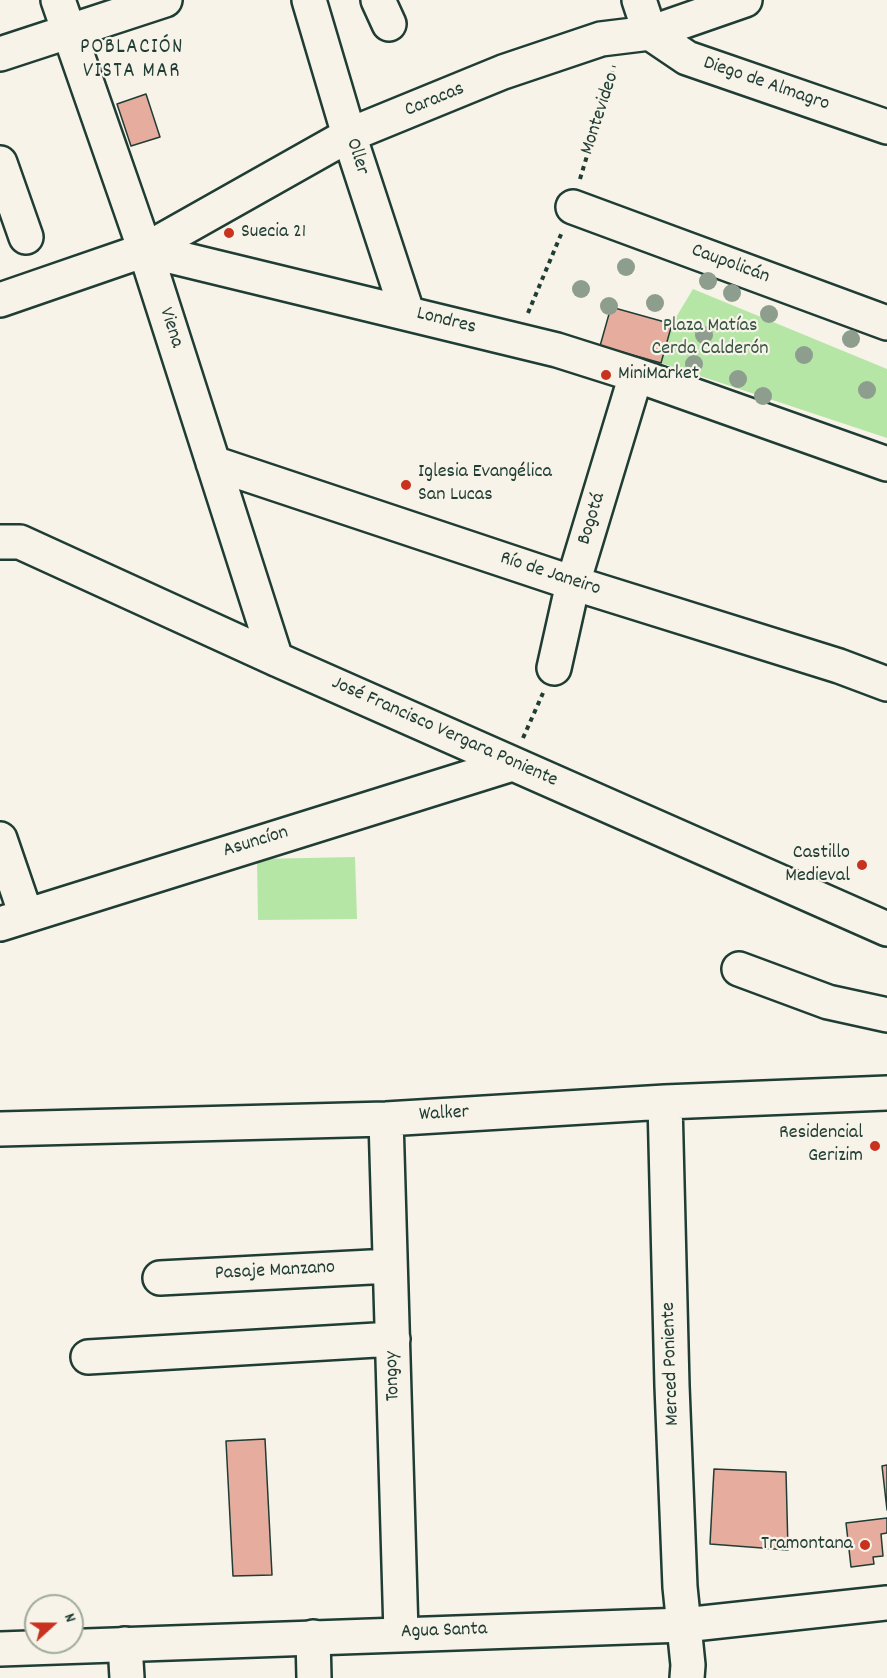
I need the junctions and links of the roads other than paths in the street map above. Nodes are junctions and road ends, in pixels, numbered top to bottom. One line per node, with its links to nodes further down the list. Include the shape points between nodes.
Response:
1 (58, 0): 6 (street, Viena)
2 (165, 0): 6 (street)
3 (309, 0): 10 (street, Oller)
4 (639, 0): 7 (street)
5 (745, 0): 7 (street, Caracas)
6 (68, 32): 8 (street); 14 (street, Viena)
7 (650, 33): 9 (street, Diego de Almagro, via 687,58); 10 (street, Caracas, via 601,39 503,72)
8 (0, 54)
9 (887, 127)
10 (349, 135): 14 (street, Caracas); 16 (street, Oller)
11 (0, 163): 13 (street)
12 (573, 207): 17 (street, Caupolicán)
13 (26, 237)
14 (145, 250): 15 (street); 16 (street, Londres); 19 (street, Viena)
15 (0, 300)
16 (407, 312): 18 (street, Londres, via 557,350)
17 (887, 323)
18 (636, 375): 20 (street, Londres); 22 (street, Bogotá)
19 (213, 463): 22 (street, Río de Janeiro); 23 (street, Viena)
20 (887, 464)
21 (0, 542): 23 (street, José Francisco Vergara Poniente, via 20,542)
22 (573, 584): 24 (street, Bogotá); 25 (street, Río de Janeiro)
23 (276, 659): 26 (street, José Francisco Vergara Poniente)
24 (554, 668)
25 (887, 684)
26 (512, 764): 28 (street, Asuncíon); 29 (street, José Francisco Vergara Poniente)
27 (0, 839): 28 (street)
28 (13, 920)
29 (887, 928)
30 (739, 969): 31 (street, via 828,1002)
31 (887, 1015)
32 (887, 1093): 33 (street, Walker)
33 (665, 1102): 34 (street, Walker); 41 (street, Merced Poniente, via 672,1386)
34 (386, 1119): 35 (street, Walker); 36 (street, Tongoy)
35 (0, 1129)
36 (390, 1266): 37 (street, Pasaje Manzano); 38 (street, Tongoy)
37 (160, 1278)
38 (393, 1339): 39 (street); 42 (street, Tongoy)
39 (88, 1357)
40 (887, 1603): 41 (street, Agua Santa)
41 (684, 1625): 42 (street, Agua Santa); 48 (street, Merced Poniente)
42 (401, 1633): 43 (street, Agua Santa)
43 (313, 1637): 44 (street, Agua Santa); 47 (street)
44 (125, 1644): 45 (street, Agua Santa); 46 (street)
45 (0, 1649)
46 (127, 1678)
47 (314, 1678)
48 (687, 1678)

